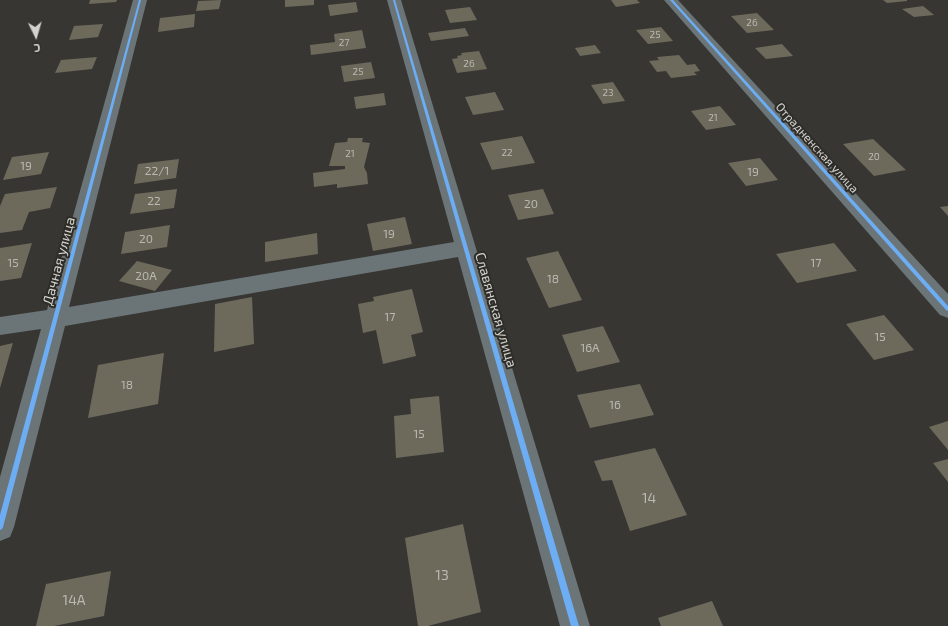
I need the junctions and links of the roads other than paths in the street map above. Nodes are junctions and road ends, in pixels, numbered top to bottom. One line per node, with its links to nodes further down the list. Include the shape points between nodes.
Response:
1 (140, 0): 6 (street, Дачная улица)
2 (394, 0): 4 (street, Славянская улица)
3 (671, 0): 5 (street, Отрадненская улица)
4 (466, 248): 6 (street); 9 (street, Славянская улица)
5 (948, 309)
6 (56, 318): 7 (street); 8 (street, Дачная улица)
7 (0, 326)
8 (0, 527)
9 (575, 626)

